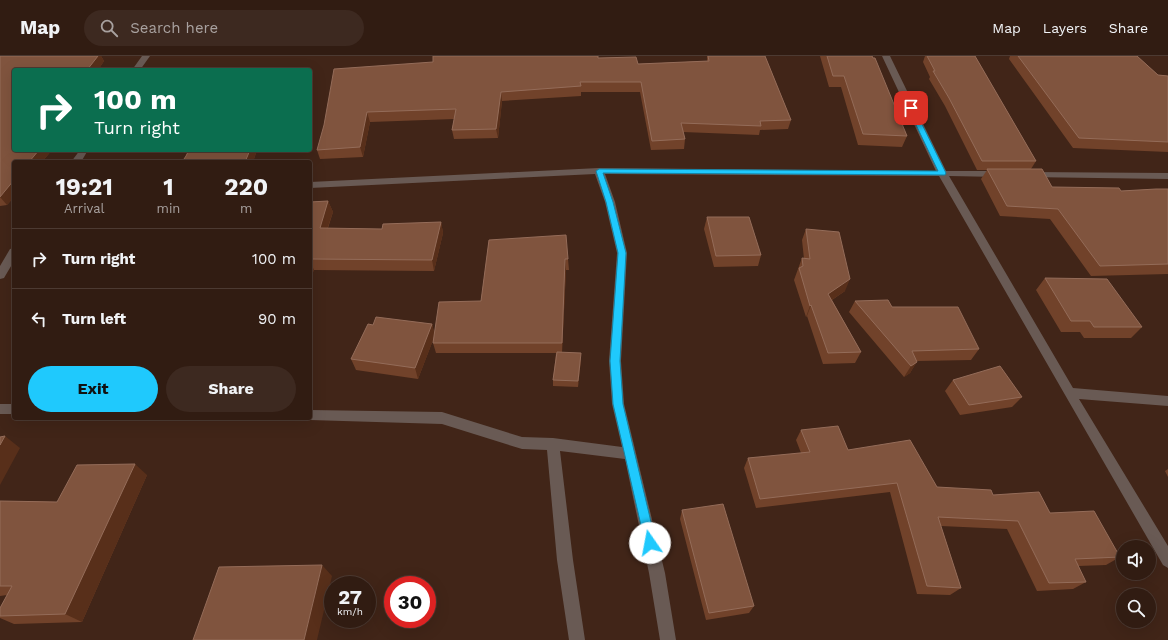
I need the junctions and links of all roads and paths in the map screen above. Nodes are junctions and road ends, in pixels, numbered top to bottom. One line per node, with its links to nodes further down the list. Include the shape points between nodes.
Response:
1 (146, 56): 3 (street)
2 (886, 56): 5 (street)
3 (137, 68)
4 (599, 171): 5 (street); 7 (street); 18 (street, via 610,202 622,253 615,361 618,404)
5 (942, 173): 6 (street); 12 (street)
6 (1168, 176)
7 (312, 185)
8 (12, 252): 9 (street)
9 (0, 253)
10 (12, 255): 11 (street)
11 (0, 275)
12 (1069, 393): 13 (street); 19 (street)
13 (1168, 401)
14 (0, 409): 15 (street)
15 (12, 409)
16 (312, 416): 17 (street, via 442,418 522,443)
17 (553, 444): 18 (street); 20 (street)
18 (629, 454): 21 (street, via 652,551)
19 (1168, 560)
20 (577, 640)
21 (668, 640)

